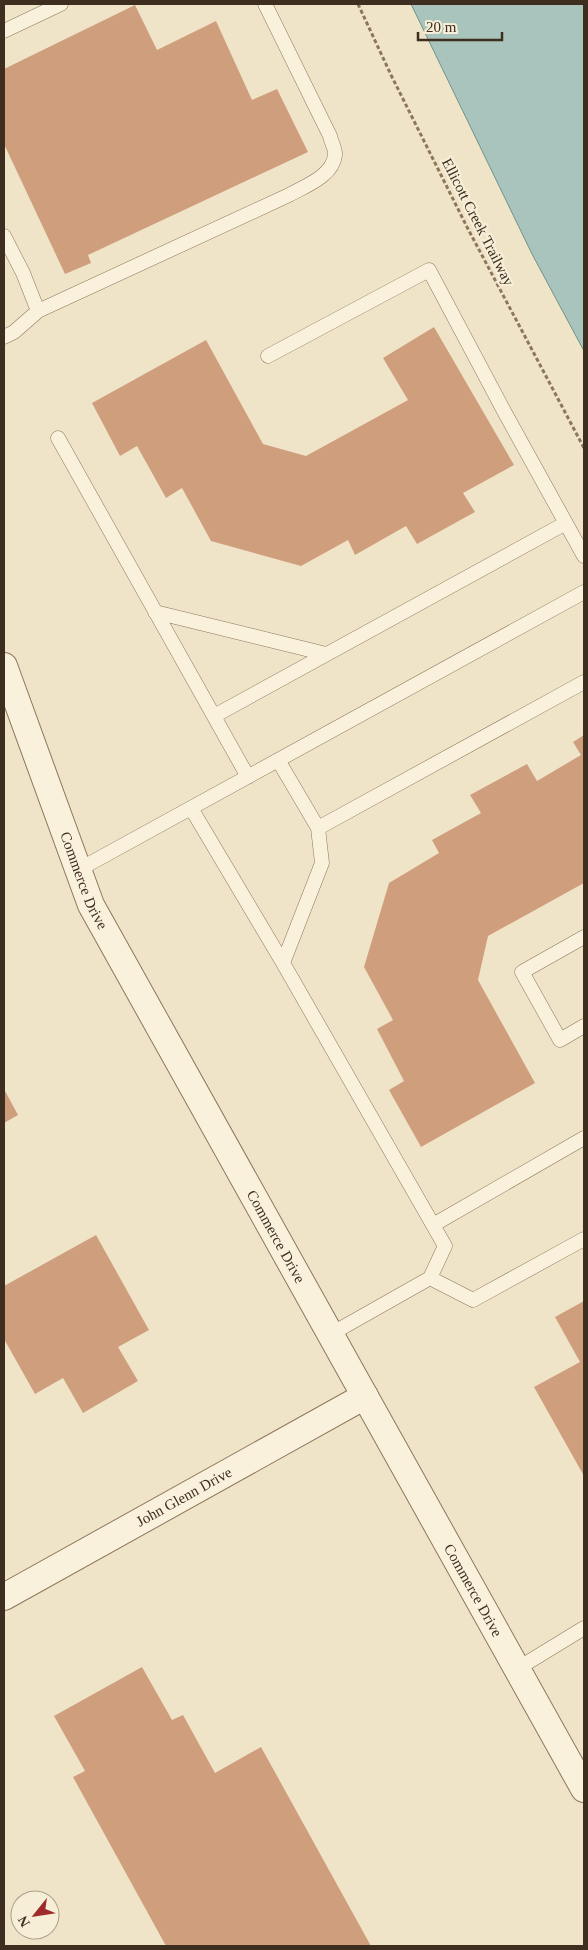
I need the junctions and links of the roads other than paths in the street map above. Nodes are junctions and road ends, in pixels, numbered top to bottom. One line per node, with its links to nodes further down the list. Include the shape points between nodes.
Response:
1 (61, 4): 3 (lane)
2 (266, 4): 5 (lane, via 330,136 335,154 331,167 289,195)
3 (4, 31)
4 (4, 236): 5 (lane)
5 (38, 311): 6 (lane)
6 (4, 337)
7 (268, 356): 9 (lane, via 429,270)
8 (58, 438): 12 (lane)
9 (566, 523): 10 (lane); 13 (lane)
10 (584, 556)
11 (584, 592): 17 (lane)
12 (155, 612): 13 (lane); 16 (lane)
13 (326, 654): 16 (lane)
14 (4, 666): 21 (street, Commerce Drive)
15 (584, 682): 20 (lane)
16 (214, 716): 18 (lane)
17 (278, 760): 18 (lane); 20 (lane)
18 (248, 777): 19 (lane)
19 (191, 808): 21 (lane); 23 (lane)
20 (318, 828): 23 (lane, via 322,863)
21 (78, 870): 29 (street, Commerce Drive, via 91,905)
22 (584, 937): 24 (lane, via 522,972 560,1040)
23 (283, 962): 26 (lane)
24 (584, 1026)
25 (584, 1138): 26 (lane)
26 (433, 1225): 28 (lane, via 445,1246)
27 (584, 1239): 28 (lane, via 473,1300)
28 (430, 1278): 29 (lane)
29 (330, 1334): 30 (street, Commerce Drive)
30 (365, 1396): 31 (street, John Glenn Drive); 33 (street, Commerce Drive)
31 (4, 1598)
32 (584, 1628): 33 (lane)
33 (517, 1669): 34 (street, Commerce Drive)
34 (584, 1789)

